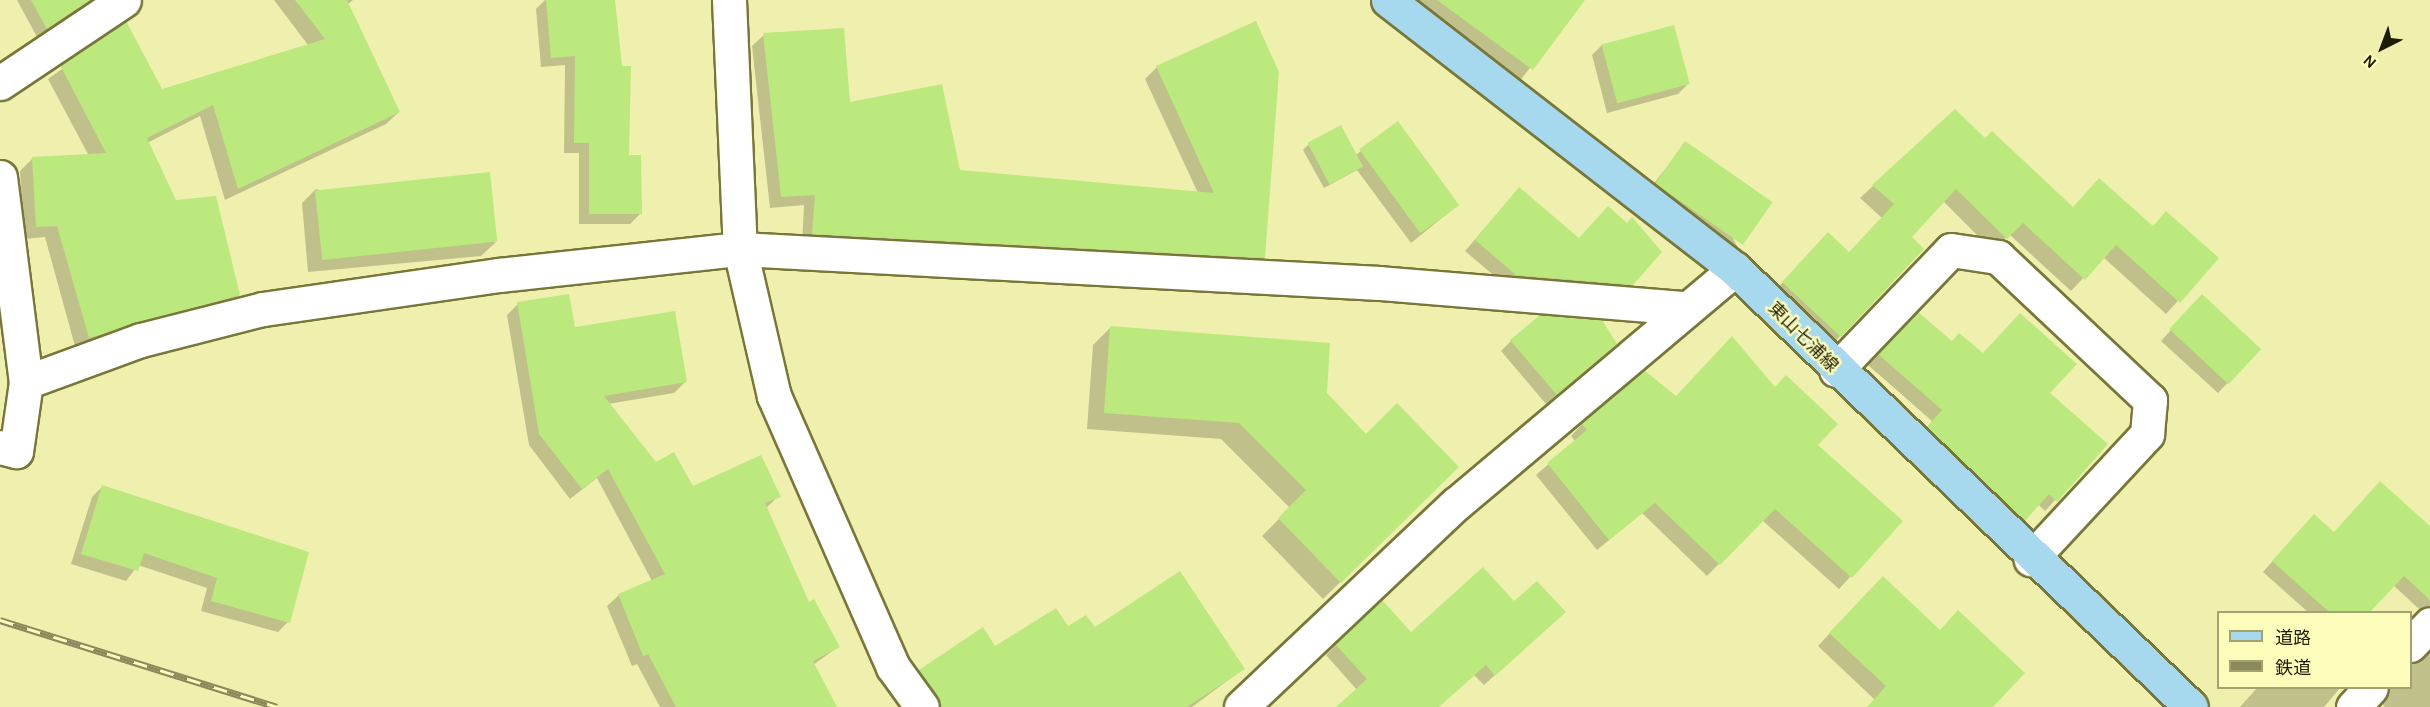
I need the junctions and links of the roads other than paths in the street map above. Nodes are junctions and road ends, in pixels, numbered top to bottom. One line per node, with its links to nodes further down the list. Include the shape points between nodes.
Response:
1 (124, 0): 4 (street)
2 (729, 0): 6 (street)
3 (1388, 0): 7 (main road, 東山七浦線)
4 (0, 82)
5 (0, 177): 10 (street)
6 (740, 249): 8 (street, via 1367,283); 10 (street, via 499,274 263,309 141,340); 16 (street, via 774,396 893,667)
7 (1735, 269): 8 (street); 9 (main road, 東山七浦線)
8 (1684, 308): 17 (street, via 1456,504)
9 (1836, 370): 12 (main road, 東山七浦線); 12 (street, via 1951,250 1998,257 2150,400 2147,434)
10 (26, 382): 11 (street)
11 (8, 449)
12 (2031, 559): 18 (main road, 東山七浦線)
13 (2430, 624): 14 (street)
14 (2412, 643)
15 (2369, 689): 19 (street)
16 (922, 707)
17 (1241, 707)
18 (2190, 707)
19 (2353, 707)

